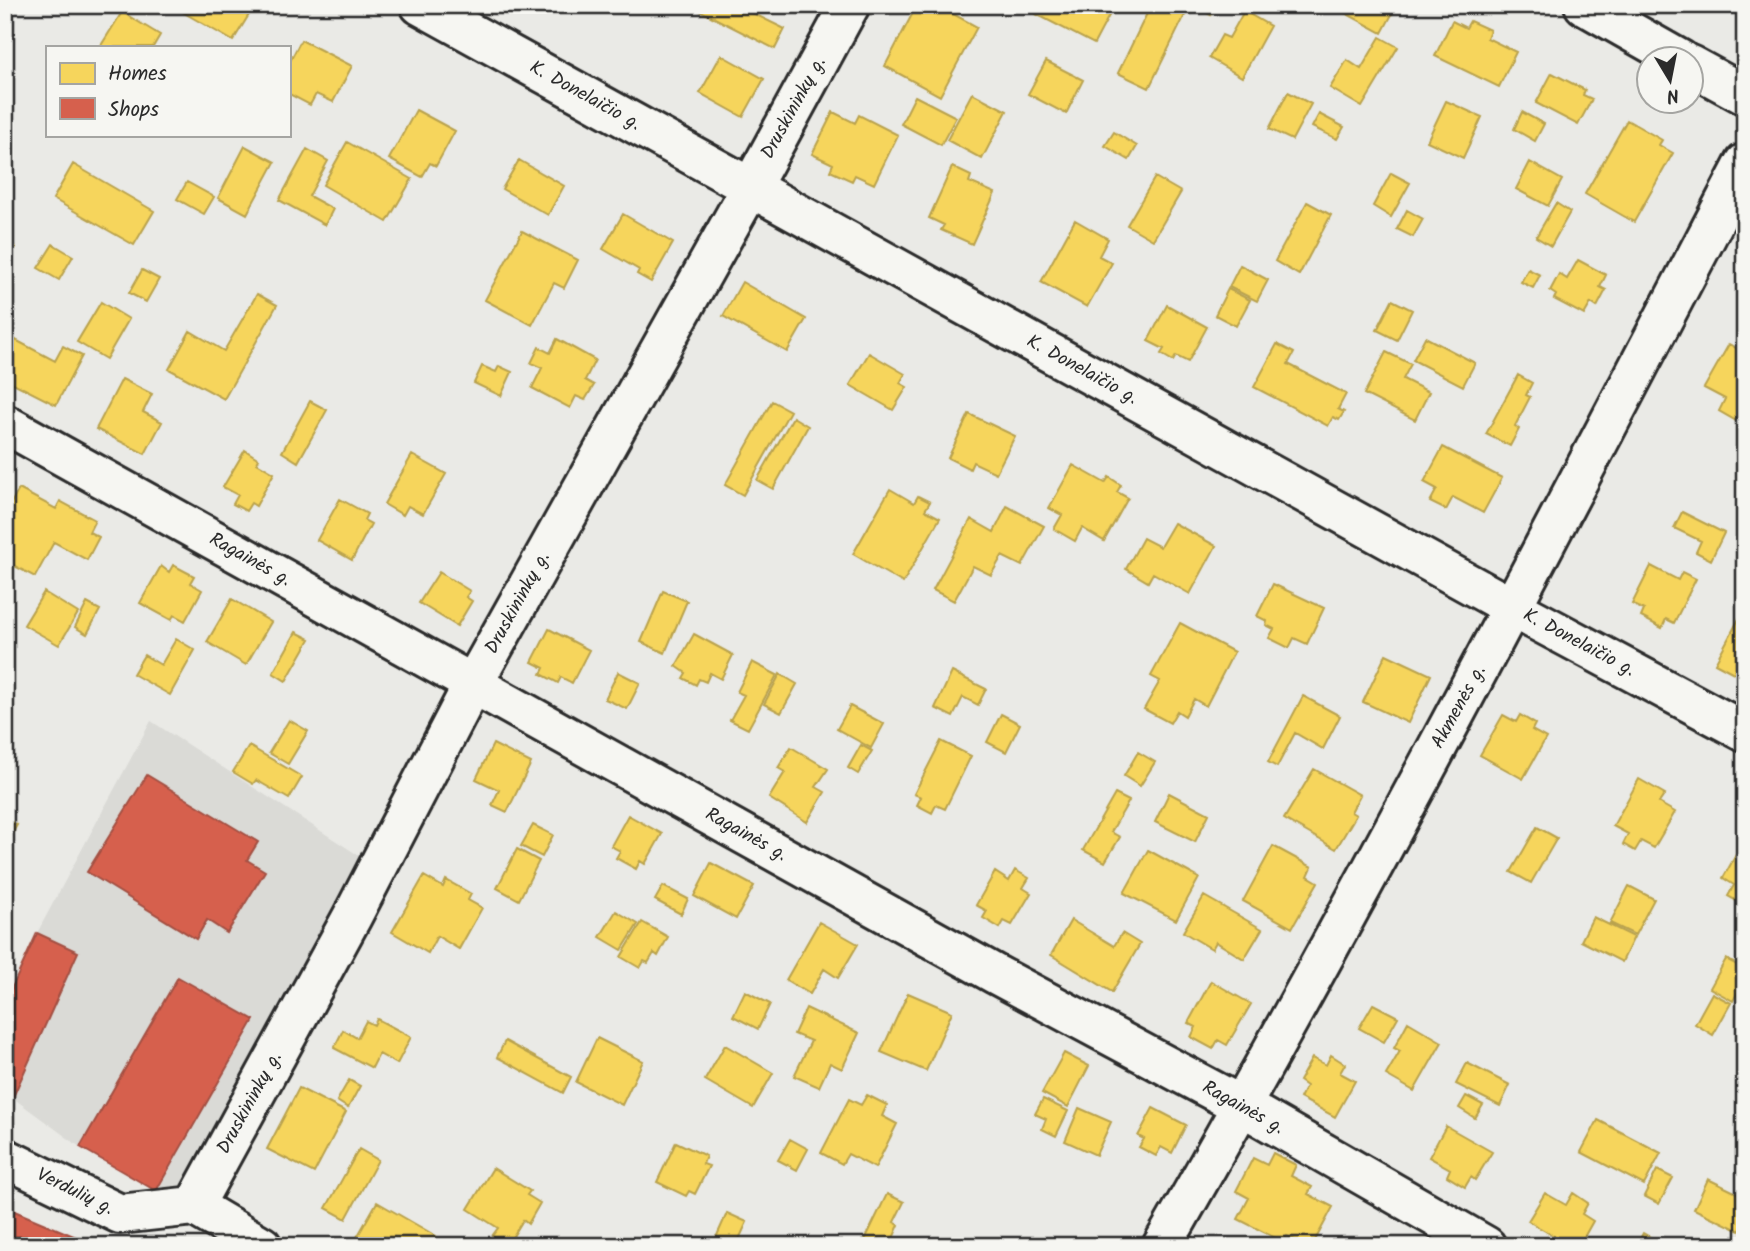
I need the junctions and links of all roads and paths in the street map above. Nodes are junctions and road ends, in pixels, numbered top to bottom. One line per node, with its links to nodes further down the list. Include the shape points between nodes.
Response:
1 (420, 5): 8 (street, K. Donelaičio g.)
2 (850, 5): 8 (street, Druskininkų g.)
3 (1584, 5): 4 (street)
4 (1656, 46)
5 (1704, 73): 6 (street)
6 (1745, 95)
7 (1745, 163): 10 (street, Akmenės g.)
8 (751, 187): 10 (street, K. Donelaičio g.); 11 (street, Druskininkų g.)
9 (5, 424): 11 (street, Ragainės g.)
10 (1513, 608): 12 (street, K. Donelaičio g.); 13 (street, Akmenės g.)
11 (473, 684): 13 (street, Ragainės g.); 15 (street, Druskininkų g.)
12 (1745, 732)
13 (1242, 1106): 17 (street, Akmenės g.); 18 (street, Ragainės g.)
14 (5, 1158): 15 (street, Verdulių g., via 120,1214)
15 (194, 1206): 16 (street)
16 (262, 1246)
17 (1162, 1246)
18 (1486, 1246)

